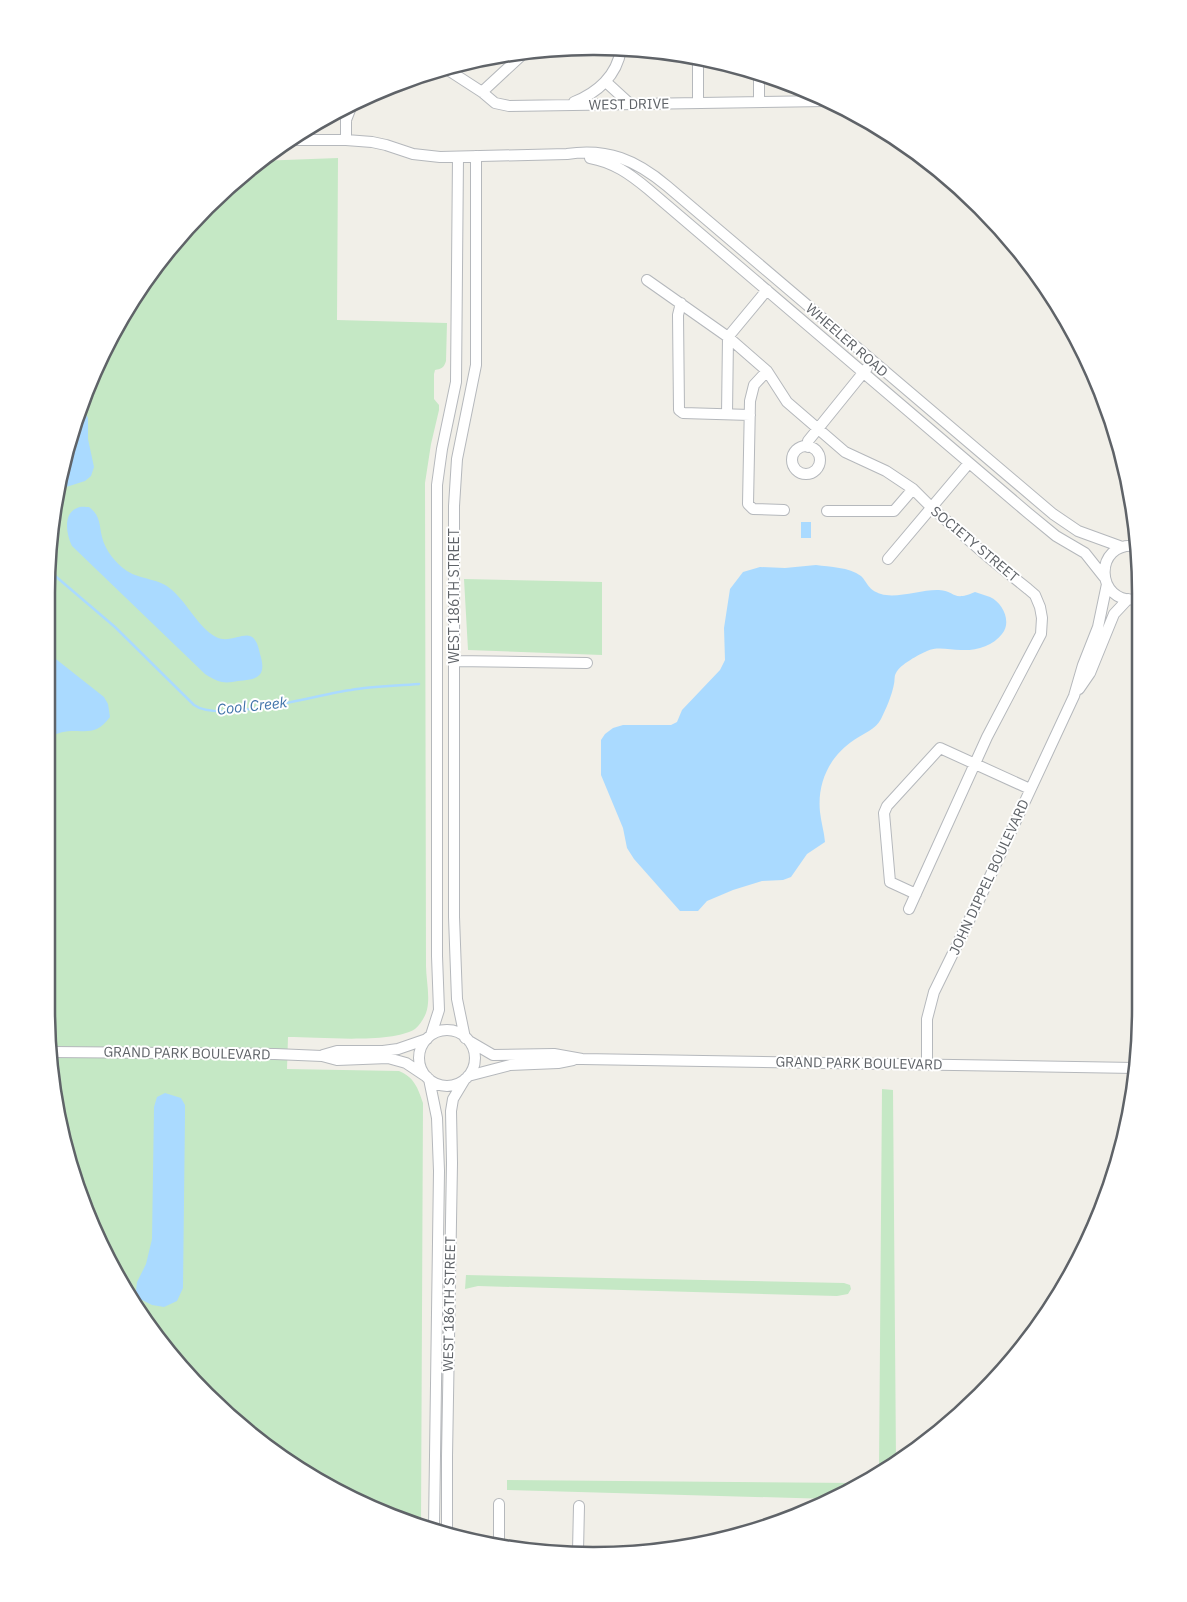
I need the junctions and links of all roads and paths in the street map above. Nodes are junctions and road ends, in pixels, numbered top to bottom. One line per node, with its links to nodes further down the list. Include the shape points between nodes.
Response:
1 (619, 56): 6 (street)
2 (515, 61): 7 (street)
3 (698, 65): 10 (street)
4 (453, 73): 7 (street, WEST DRIVE)
5 (759, 81): 9 (street)
6 (606, 82): 11 (street); 12 (street)
7 (482, 92): 12 (street, WEST DRIVE, via 501,106)
8 (811, 101): 9 (street, WEST DRIVE)
9 (759, 102): 10 (street, WEST DRIVE)
10 (698, 103): 11 (street, WEST DRIVE)
11 (630, 104): 12 (street, WEST DRIVE)
12 (568, 105)
13 (348, 115): 15 (street)
14 (303, 140): 15 (street, WHEELER ROAD)
15 (346, 140): 18 (street, WHEELER ROAD, via 386,145 420,155)
16 (567, 154): 17 (street, WHEELER ROAD); 20 (street, WHEELER ROAD, via 608,162 634,177); 23 (street, WHEELER ROAD, via 606,154 649,171)
17 (476, 156): 18 (street, WHEELER ROAD); 38 (street, WEST 186TH STREET, via 476,365 457,459)
18 (454, 157): 39 (street, WEST 186TH STREET, via 456,373 437,486)
19 (647, 280): 21 (street, SOCIETY STREET)
20 (767, 290): 22 (street); 25 (street, WHEELER ROAD)
21 (681, 303): 22 (street, SOCIETY STREET); 26 (street, via 678,315 681,412)
22 (728, 336): 24 (street, SOCIETY STREET); 26 (street)
23 (872, 361): 25 (street); 35 (street, WHEELER ROAD, via 1053,514 1078,531)
24 (767, 372): 27 (street, via 754,385); 28 (street, SOCIETY STREET, via 787,402)
25 (864, 372): 28 (street); 30 (street, WHEELER ROAD)
26 (726, 414): 27 (street)
27 (750, 414): 33 (street, via 749,506 753,510)
28 (818, 429): 29 (street, via 808,441); 31 (street, SOCIETY STREET, via 846,452 886,471)
29 (808, 447)
30 (969, 463): 32 (street); 40 (street, WHEELER ROAD, via 1056,536 1085,553)
31 (913, 489): 32 (street, SOCIETY STREET); 34 (street, via 894,511)
32 (932, 508): 37 (street); 45 (street, SOCIETY STREET, via 1035,595 1042,618 1041,634)
33 (784, 510)
34 (827, 511)
35 (1129, 545)
36 (1130, 546): 40 (street, JOHN DIPPEL BOULEVARD, via 1113,552 1107,559)
37 (888, 559)
38 (453, 575): 39 (street); 42 (street, WEST 186TH STREET)
39 (437, 576): 49 (street, WEST 186TH STREET, via 439,1010)
40 (1105, 581): 41 (street, WHEELER ROAD, via 1114,594); 44 (street, JOHN DIPPEL BOULEVARD, via 1098,627)
41 (1132, 599): 44 (street, JOHN DIPPEL BOULEVARD, via 1114,614 1090,673)
42 (454, 661): 43 (street); 50 (street, WEST 186TH STREET, via 454,917 457,999)
43 (587, 663)
44 (1074, 696): 46 (street, JOHN DIPPEL BOULEVARD)
45 (975, 763): 46 (street); 47 (street, SOCIETY STREET); 47 (street, via 940,748 887,806 884,814 890,882)
46 (1030, 789): 54 (street, JOHN DIPPEL BOULEVARD, via 934,992 927,1019)
47 (916, 894): 48 (street, SOCIETY STREET)
48 (909, 909)
49 (429, 1037): 50 (street, via 441,1031 452,1031); 52 (street, GRAND PARK BOULEVARD, via 398,1049 337,1051); 57 (street, via 419,1058)
50 (467, 1039): 53 (street, GRAND PARK BOULEVARD, via 493,1055 554,1054); 56 (street, via 475,1056)
51 (57, 1052): 52 (street, GRAND PARK BOULEVARD)
52 (322, 1056): 57 (street, GRAND PARK BOULEVARD, via 337,1060 391,1059 406,1063)
53 (582, 1059): 54 (street, GRAND PARK BOULEVARD); 56 (street, GRAND PARK BOULEVARD, via 510,1065)
54 (927, 1064): 55 (street, GRAND PARK BOULEVARD)
55 (1128, 1068)
56 (467, 1077): 57 (street, via 445,1086); 61 (street, WEST 186TH STREET, via 453,1099 451,1111)
57 (428, 1078): 60 (street, WEST 186TH STREET, via 437,1118 439,1171)
58 (499, 1504): 62 (street)
59 (579, 1506): 63 (street)
60 (434, 1523)
61 (447, 1527)
62 (499, 1539)
63 (578, 1547)

